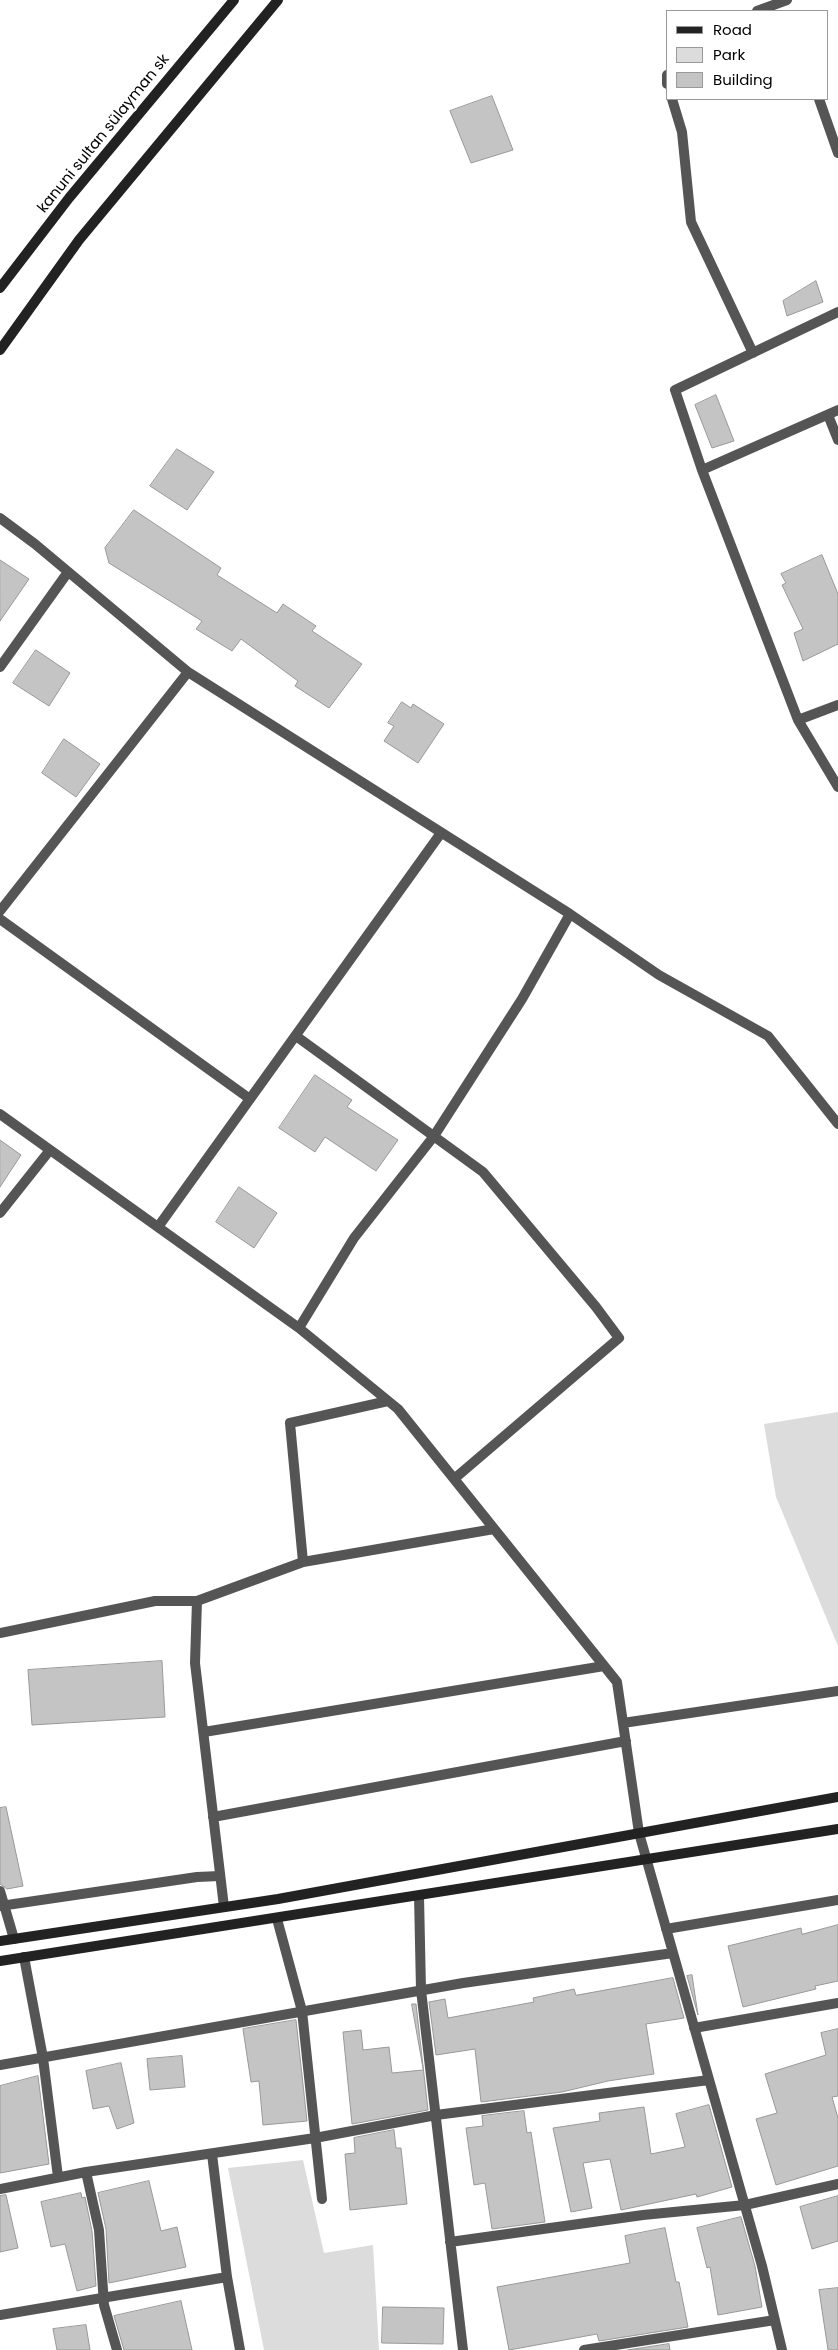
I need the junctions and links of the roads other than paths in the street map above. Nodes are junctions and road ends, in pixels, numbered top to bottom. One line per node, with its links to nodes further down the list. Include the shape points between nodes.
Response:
1 (234, 0): 8 (main road, kanuni sultan sülayman sk, via 69,198)
2 (278, 0): 10 (main road, via 79,240)
3 (785, 0): 4 (street)
4 (760, 10)
5 (672, 100): 11 (street, via 682,132 691,222)
6 (819, 100): 7 (street)
7 (838, 153)
8 (0, 288)
9 (838, 312): 11 (street)
10 (0, 350)
11 (753, 352): 15 (street, via 675,390)
12 (838, 410): 13 (street)
13 (828, 415): 14 (street); 15 (street)
14 (838, 440)
15 (702, 470): 21 (street)
16 (0, 518): 17 (street)
17 (68, 572): 18 (street); 19 (street)
18 (0, 668)
19 (188, 672): 23 (street); 24 (street)
20 (838, 705): 21 (street)
21 (798, 720): 22 (street)
22 (838, 787)
23 (441, 833): 25 (street); 27 (street)
24 (0, 911)
25 (570, 914): 30 (street, via 659,975 768,1036); 31 (street, via 522,999)
26 (0, 919): 28 (street)
27 (296, 1036): 28 (street); 31 (street)
28 (250, 1099): 34 (street)
29 (0, 1114): 32 (street)
30 (838, 1124)
31 (434, 1136): 35 (street, via 354,1238); 37 (street, via 483,1172 619,1338)
32 (50, 1150): 33 (street); 34 (street)
33 (0, 1213)
34 (158, 1227): 35 (street)
35 (299, 1328): 36 (street)
36 (388, 1401): 37 (street); 39 (street, via 290,1423)
37 (454, 1479): 38 (street)
38 (494, 1529): 39 (street); 42 (street)
39 (304, 1562): 40 (street)
40 (197, 1601): 41 (street, via 155,1601); 45 (street, via 194,1663)
41 (0, 1633)
42 (604, 1666): 44 (street, via 618,1682); 45 (street)
43 (838, 1691): 44 (street)
44 (623, 1723): 46 (street)
45 (204, 1732): 48 (street)
46 (626, 1741): 48 (street); 50 (street)
47 (838, 1797): 50 (main road)
48 (213, 1817): 52 (street)
49 (838, 1828): 51 (main road)
50 (639, 1832): 51 (street); 57 (main road)
51 (648, 1859): 54 (main road); 59 (street)
52 (220, 1876): 56 (street); 57 (street)
53 (0, 1891): 56 (street)
54 (419, 1896): 58 (main road); 65 (street)
55 (838, 1900): 59 (street)
56 (2, 1905): 60 (street)
57 (224, 1907): 60 (main road)
58 (277, 1919): 63 (main road); 67 (street)
59 (666, 1929): 62 (street)
60 (14, 1939): 61 (main road)
61 (0, 1941)
62 (673, 1953): 65 (street); 68 (street)
63 (24, 1957): 64 (main road); 69 (street)
64 (0, 1961)
65 (421, 1990): 67 (street); 72 (street)
66 (838, 2003): 68 (street)
67 (302, 2011): 69 (street); 73 (street)
68 (694, 2028): 71 (street)
69 (43, 2058): 70 (street); 76 (street)
70 (0, 2065)
71 (709, 2080): 72 (street); 80 (street)
72 (436, 2115): 73 (street); 81 (street)
73 (315, 2138): 74 (street); 79 (street)
74 (212, 2154): 75 (street); 82 (street)
75 (86, 2172): 76 (street); 83 (street, via 99,2230)
76 (58, 2177): 78 (street)
77 (838, 2184): 80 (street)
78 (0, 2189)
79 (322, 2199)
80 (745, 2206): 81 (street, via 643,2215); 85 (street)
81 (450, 2242): 88 (street)
82 (227, 2277): 83 (street); 87 (street)
83 (104, 2298): 84 (street); 86 (street)
84 (0, 2315)
85 (774, 2320): 89 (street); 90 (street)
86 (117, 2350)
87 (240, 2350)
88 (463, 2350)
89 (584, 2350)
90 (782, 2350)

